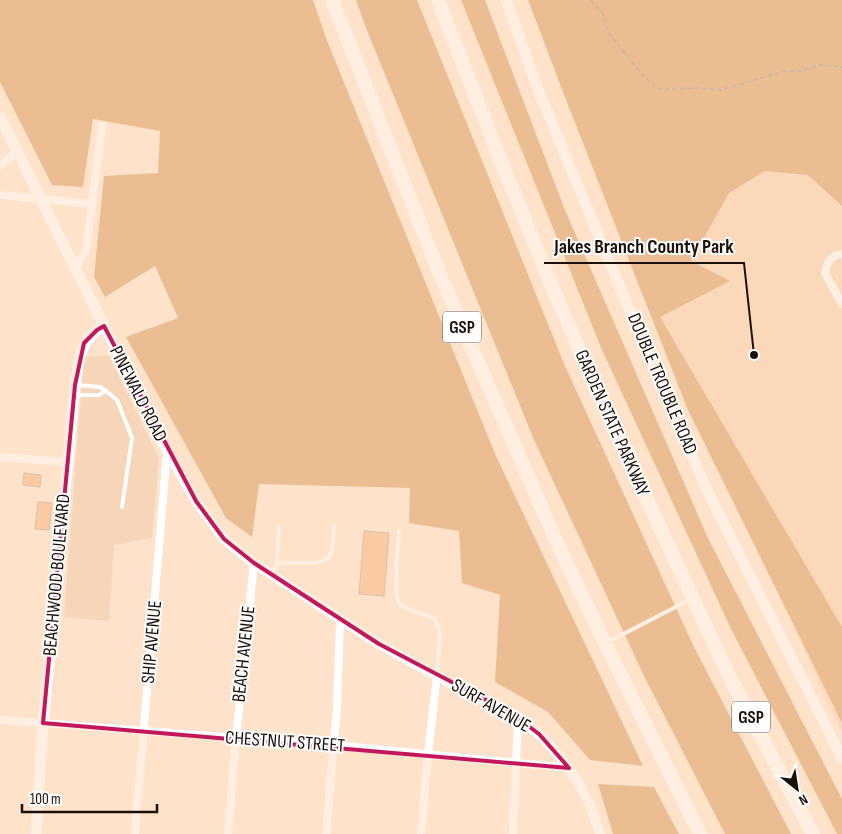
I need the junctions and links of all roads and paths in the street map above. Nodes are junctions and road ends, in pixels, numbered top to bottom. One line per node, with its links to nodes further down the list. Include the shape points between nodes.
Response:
1 (332, 0): 31 (highway, GSP, via 440,277)
2 (438, 0): 29 (highway, GARDEN STATE PARKWAY / GSP, via 557,298)
3 (506, 0): 40 (main road, DOUBLE TROUBLE ROAD, via 539,92 707,490)
4 (590, 0): 5 (path, via 603,14 608,32 657,89 721,90 784,70 800,71 820,65)
5 (842, 66)
6 (0, 117): 8 (main road, PINEWALD ROAD)
7 (102, 126): 12 (street)
8 (17, 151): 9 (street); 11 (main road, PINEWALD ROAD)
9 (0, 166)
10 (0, 195): 11 (street)
11 (42, 199): 12 (street); 14 (main road, PINEWALD ROAD)
12 (92, 204): 14 (street, via 86,250)
13 (842, 254): 15 (street, via 829,260 825,273)
14 (75, 268): 16 (main road, PINEWALD ROAD)
15 (842, 304)
16 (104, 326): 17 (main road, BEACHWOOD BOULEVARD, via 84,343); 19 (street, PINEWALD ROAD)
17 (75, 390): 18 (lane, via 100,387); 18 (lane, via 99,395); 21 (main road, BEACHWOOD BOULEVARD)
18 (106, 391): 22 (lane, via 117,400 132,438)
19 (167, 451): 26 (street, PINEWALD ROAD, via 196,501 224,539); 36 (street, SHIP AVENUE)
20 (0, 456): 21 (street)
21 (68, 462): 35 (main road, BEACHWOOD BOULEVARD)
22 (122, 507)
23 (279, 527): 27 (lane)
24 (334, 527): 27 (lane, via 330,555 326,561)
25 (399, 531): 32 (lane, via 398,603 434,619 438,626)
26 (254, 563): 28 (street, PINEWALD ROAD); 37 (street, BEACH AVENUE)
27 (276, 564): 28 (lane)
28 (272, 574): 30 (street, PINEWALD ROAD)
29 (693, 598): 31 (lane); 51 (highway, GARDEN STATE PARKWAY / GSP, via 730,678)
30 (340, 618): 32 (street, SURF AVENUE, via 379,644); 38 (street)
31 (605, 643): 50 (highway, GSP)
32 (437, 675): 33 (street, SURF AVENUE); 39 (street)
33 (518, 718): 41 (street); 42 (street, SURF AVENUE, via 539,734)
34 (0, 720): 35 (street, CHESTNUT STREET)
35 (43, 723): 36 (street, CHESTNUT STREET); 43 (main road, BEACHWOOD BOULEVARD)
36 (144, 731): 37 (street, CHESTNUT STREET); 44 (street, SHIP AVENUE)
37 (236, 738): 38 (street, CHESTNUT STREET); 45 (street, BEACH AVENUE)
38 (333, 745): 39 (street, CHESTNUT STREET); 46 (street)
39 (428, 754): 41 (street, CHESTNUT STREET); 47 (street)
40 (842, 758)
41 (516, 763): 42 (street, CHESTNUT STREET); 48 (street)
42 (569, 768): 49 (street, SURF AVENUE, via 591,807)
43 (36, 834)
44 (135, 834)
45 (228, 834)
46 (326, 834)
47 (421, 834)
48 (512, 834)
49 (600, 834)
50 (700, 834)
51 (813, 834)

